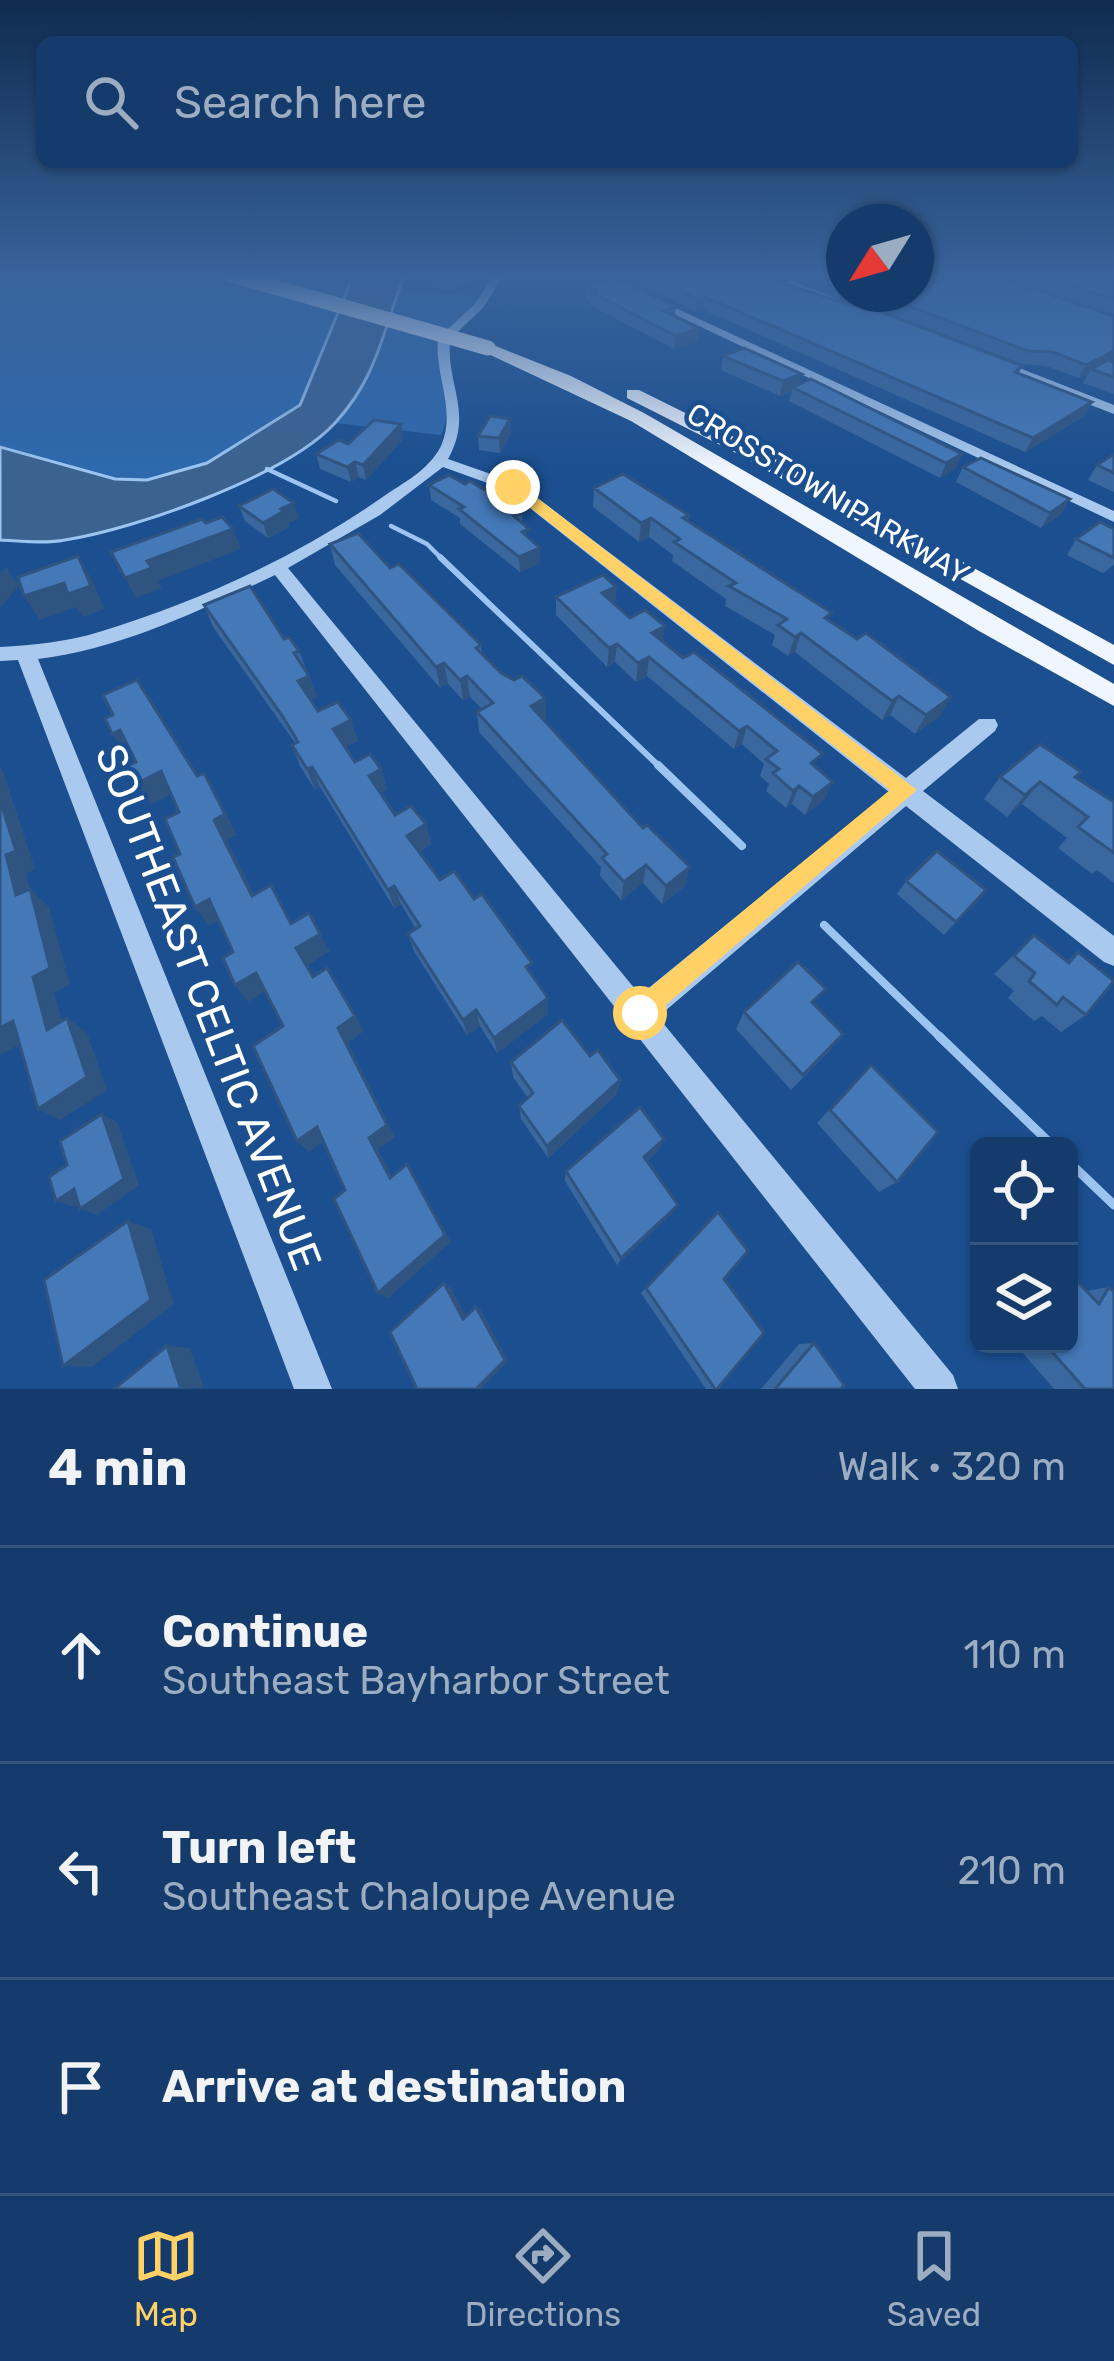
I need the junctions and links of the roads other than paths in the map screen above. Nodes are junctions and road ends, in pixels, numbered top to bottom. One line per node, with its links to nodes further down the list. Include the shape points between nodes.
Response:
1 (445, 339): 8 (street, via 456,407)
2 (475, 339): 5 (main road, CROSSTOWN PARKWAY, bridge)
3 (478, 339): 5 (main road, CROSSTOWN PARKWAY)
4 (733, 339): 9 (street)
5 (495, 344): 12 (main road, CROSSTOWN PARKWAY, via 598,378 717,435); 13 (main road, CROSSTOWN PARKWAY, via 626,408)
6 (984, 359): 7 (street)
7 (1114, 410)
8 (439, 461): 10 (street, via 385,505); 16 (street, via 513,487)
9 (1114, 517)
10 (279, 568): 11 (street, via 105,638); 18 (street)
11 (14, 655): 19 (street, SOUTHEAST CELTIC AVENUE)
12 (1114, 660): 13 (main road)
13 (1061, 667): 14 (main road, CROSSTOWN PARKWAY)
14 (1114, 696)
15 (987, 725): 16 (street)
16 (906, 790): 17 (street); 18 (street)
17 (1114, 953)
18 (640, 1013): 20 (street)
19 (313, 1389)
20 (939, 1389)

